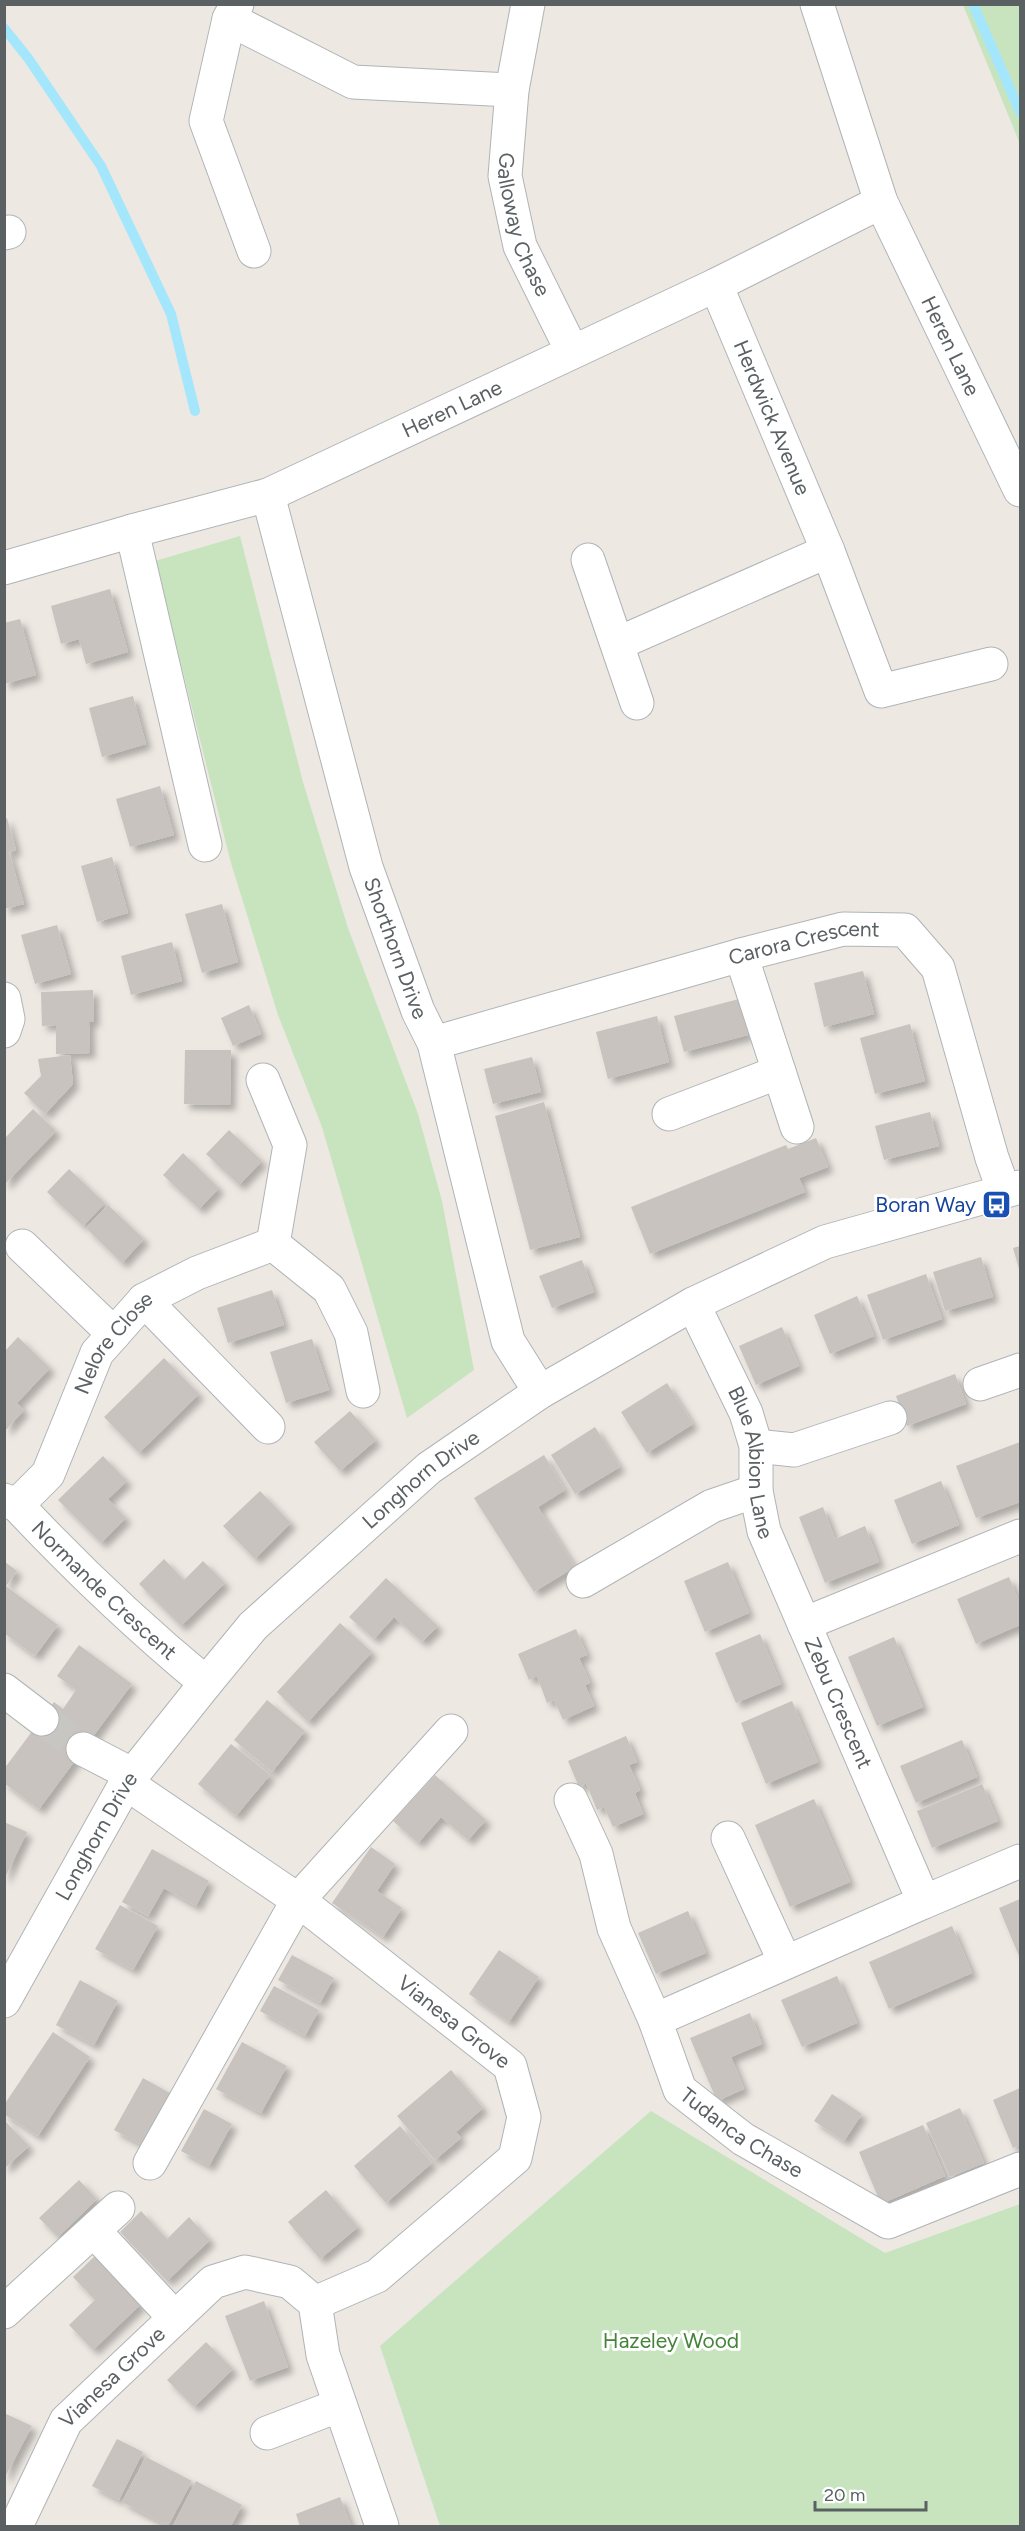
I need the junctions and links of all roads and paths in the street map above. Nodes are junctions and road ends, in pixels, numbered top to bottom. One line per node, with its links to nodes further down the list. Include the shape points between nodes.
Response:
1 (528, 4): 4 (street, Galloway Chase)
2 (817, 4): 5 (street, Heren Lane)
3 (233, 12): 4 (street, via 353,82); 6 (street, via 206,121)
4 (512, 90): 8 (street, Galloway Chase, via 505,176 520,246)
5 (881, 202): 7 (street, Heren Lane); 9 (street, Heren Lane)
6 (254, 251)
7 (716, 285): 8 (street, Heren Lane); 12 (street, Herdwick Avenue)
8 (572, 351): 10 (street, Heren Lane)
9 (1020, 490)
10 (268, 495): 11 (street, Heren Lane); 22 (street, Shorthorn Drive, via 366,867 418,1011)
11 (132, 531): 14 (street, Heren Lane); 18 (street)
12 (828, 551): 15 (street); 16 (street, Herdwick Avenue, via 881,691)
13 (588, 560): 15 (street)
14 (4, 568)
15 (619, 643): 17 (street)
16 (991, 664)
17 (638, 703)
18 (205, 845)
19 (741, 955): 22 (street, Carora Crescent); 23 (street); 27 (street, Carora Crescent, via 843,929 905,930 938,968 992,1158)
20 (4, 999): 21 (street, via 8,1019)
21 (4, 1031)
22 (434, 1043): 36 (street, Shorthorn Drive, via 508,1341)
23 (778, 1072): 25 (street); 26 (street)
24 (263, 1080): 28 (street, via 290,1145)
25 (669, 1114)
26 (797, 1127)
27 (1012, 1189): 31 (street, Longhorn Drive, via 825,1242)
28 (273, 1245): 30 (street, Nelore Close, via 197,1273); 35 (street, via 329,1289 351,1333)
29 (22, 1246): 32 (street)
30 (144, 1300): 32 (street, Nelore Close); 38 (street)
31 (693, 1304): 36 (street, Longhorn Drive); 39 (street, Blue Albion Lane, via 746,1413)
32 (114, 1334): 41 (street, Nelore Close, via 97,1353 48,1474)
33 (1020, 1370): 34 (street)
34 (980, 1384)
35 (363, 1391)
36 (540, 1392): 45 (street, Longhorn Drive, via 429,1468 253,1626)
37 (891, 1418): 39 (street, via 794,1450)
38 (268, 1427)
39 (756, 1446): 40 (street, Blue Albion Lane)
40 (756, 1491): 43 (street, via 712,1506); 44 (street, Blue Albion Lane, via 764,1531)
41 (10, 1503): 45 (street, Normande Crescent, via 143,1631)
42 (1020, 1536): 44 (street, Zebu Crescent)
43 (583, 1581)
44 (804, 1624): 55 (street, Zebu Crescent)
45 (206, 1683): 50 (street, Longhorn Drive)
46 (4, 1690): 47 (street)
47 (42, 1719)
48 (451, 1731): 54 (street)
49 (83, 1749): 50 (street, Vianesa Grove)
50 (130, 1779): 54 (street, Vianesa Grove); 57 (street, Longhorn Drive)
51 (571, 1800): 59 (street, Tudanca Chase, via 596,1854 614,1928)
52 (728, 1838): 56 (street)
53 (1020, 1861): 55 (street)
54 (298, 1900): 60 (street); 64 (street, Vianesa Grove, via 510,2066 524,2117 515,2157 377,2276)
55 (924, 1902): 56 (street)
56 (785, 1962): 59 (street)
57 (13, 1967): 58 (street, Longhorn Drive)
58 (4, 2001)
59 (655, 2020): 61 (street, Tudanca Chase, via 680,2090 743,2139 888,2222)
60 (150, 2163)
61 (1020, 2169)
62 (118, 2208): 63 (street)
63 (94, 2231): 65 (street); 66 (street)
64 (315, 2302): 66 (street, Vianesa Grove, via 290,2282 244,2272 213,2282); 67 (street, via 323,2355)
65 (4, 2312)
66 (175, 2318): 70 (street, Vianesa Grove, via 66,2421)
67 (340, 2405): 68 (street); 71 (street)
68 (267, 2433)
69 (4, 2523): 70 (street)
70 (14, 2526)
71 (382, 2526)

